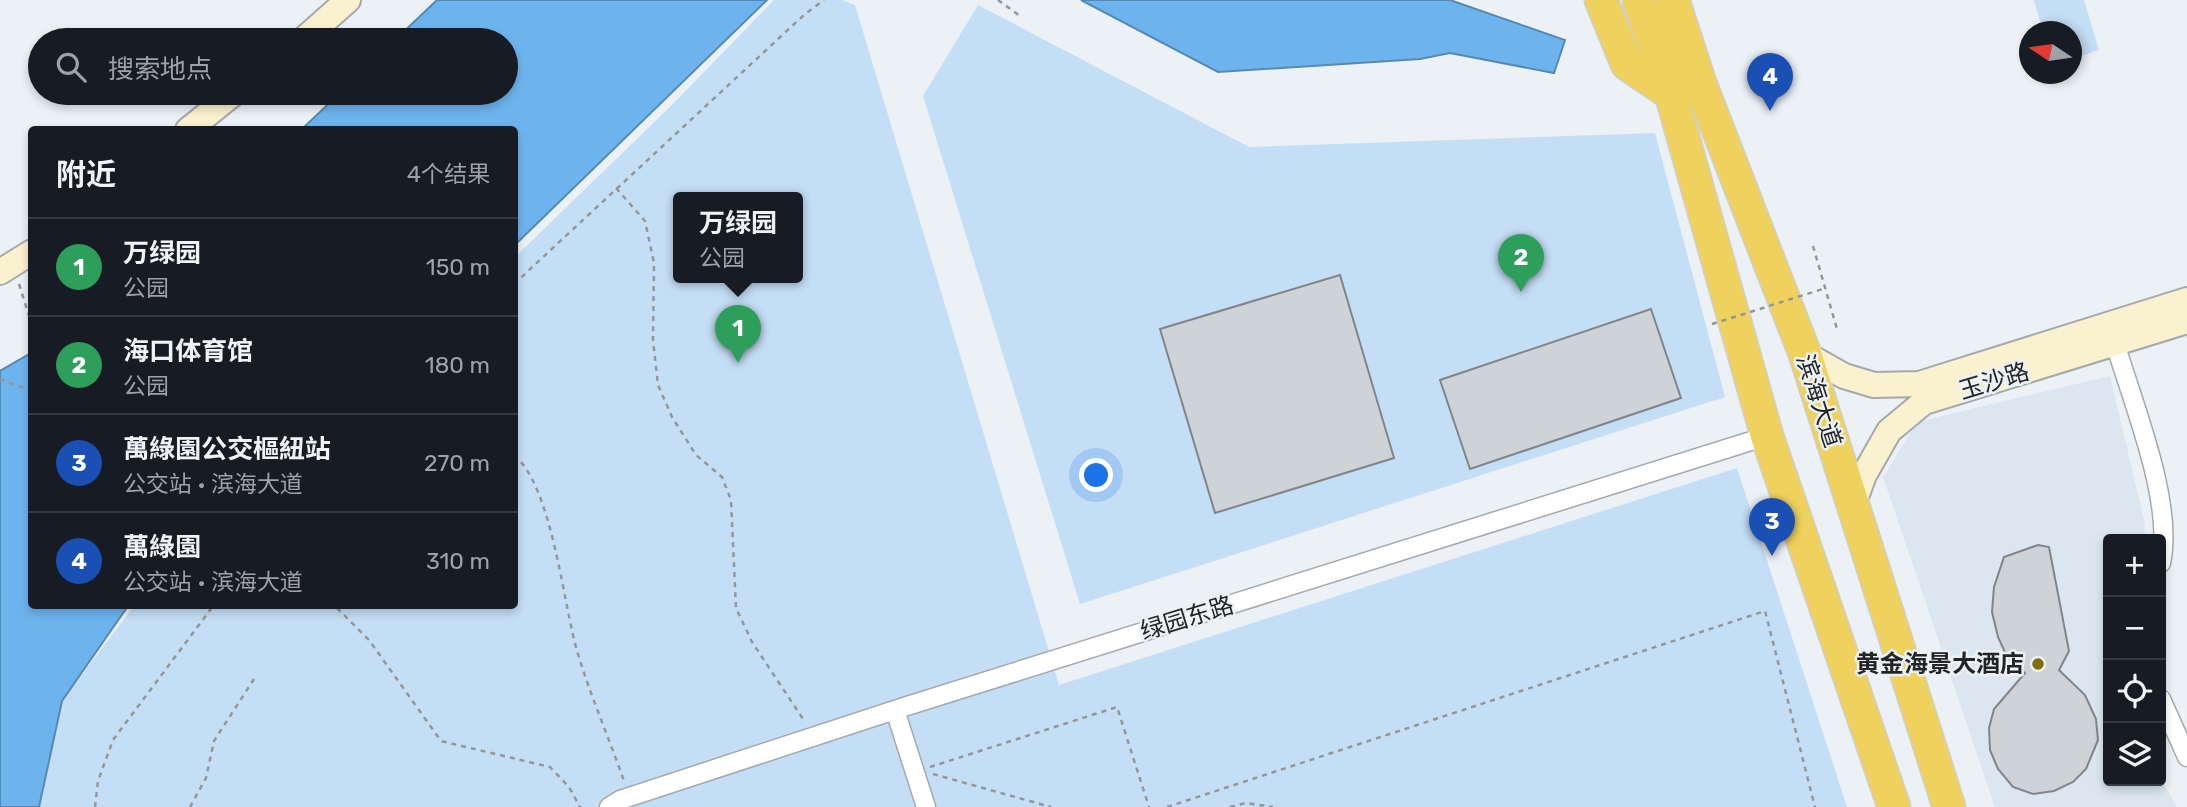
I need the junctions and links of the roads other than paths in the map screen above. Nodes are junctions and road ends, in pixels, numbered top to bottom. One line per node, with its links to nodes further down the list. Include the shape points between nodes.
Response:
1 (348, 0): 6 (main road)
2 (1601, 0): 7 (highway, via 1627,64)
3 (1619, 0): 7 (highway, via 1636,48)
4 (1639, 0): 7 (highway)
5 (1673, 0): 13 (highway, 滨海大道, via 1700,83)
6 (320, 28)
7 (1671, 94): 14 (highway)
8 (219, 105): 9 (main road)
9 (193, 126)
10 (2187, 300): 13 (main road, 玉沙路, via 1919,383 1874,386 1844,376)
11 (2187, 321): 12 (main road, 玉沙路)
12 (2115, 343): 15 (main road, 玉沙路, via 1924,402 1889,431); 16 (street, via 2160,497)
13 (1805, 354): 15 (highway, 滨海大道)
14 (1767, 436): 17 (street, 绿园东路); 22 (highway)
15 (1853, 505): 23 (highway, 滨海大道)
16 (2164, 534)
17 (895, 710): 20 (street, 绿园东路); 21 (street)
18 (2166, 710): 19 (street)
19 (2187, 757)
20 (610, 807)
21 (926, 807)
22 (1894, 807)
23 (1949, 807)

